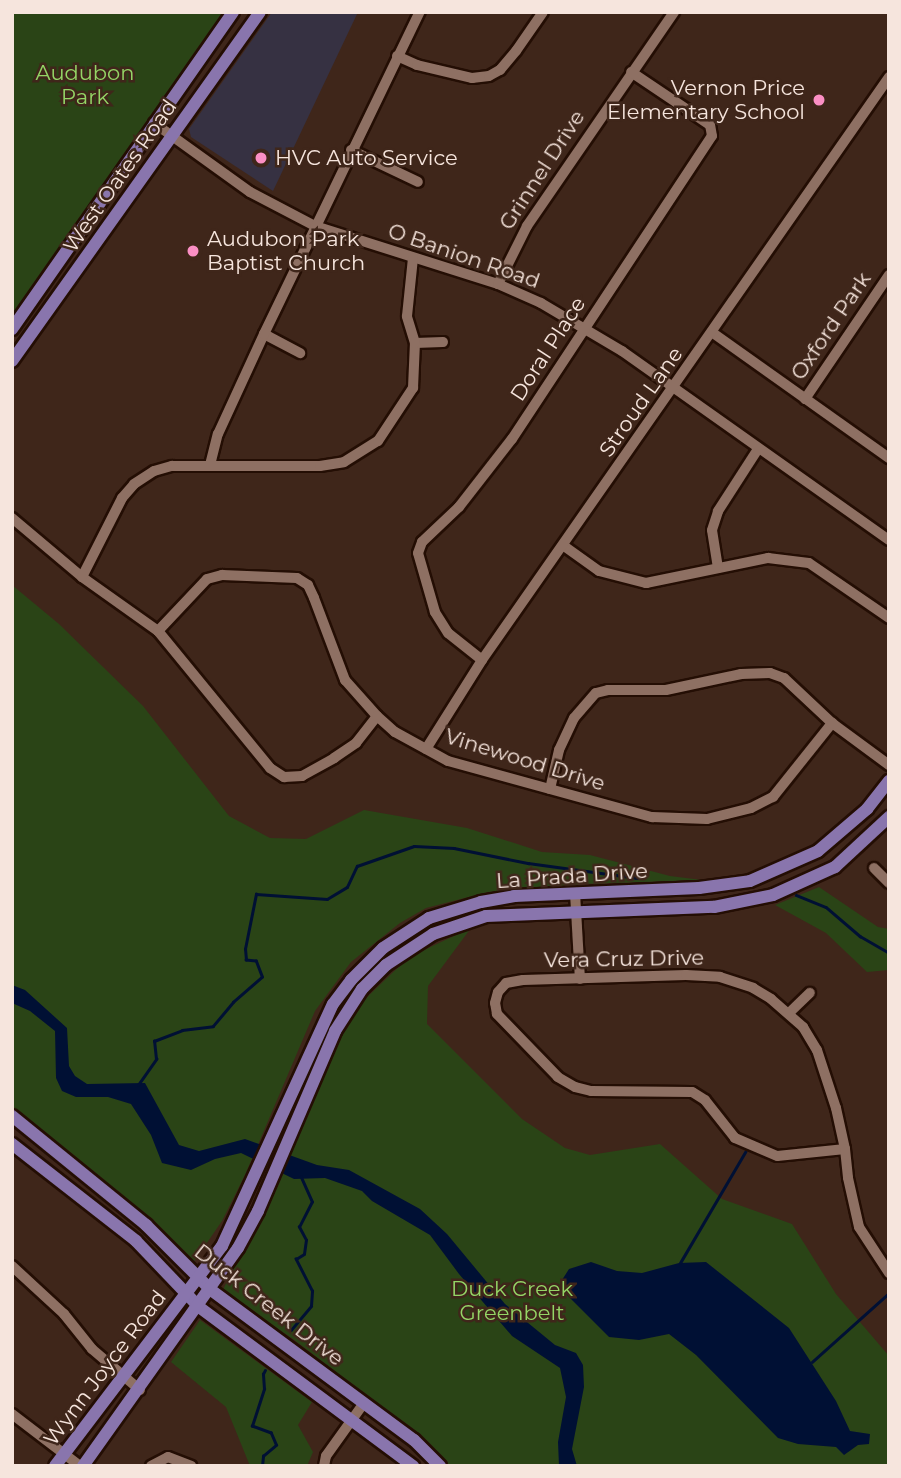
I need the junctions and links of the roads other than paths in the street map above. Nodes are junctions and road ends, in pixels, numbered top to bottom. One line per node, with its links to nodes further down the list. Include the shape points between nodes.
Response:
1 (233, 12): 9 (main road, West Oates Road)
2 (260, 12): 10 (main road, West Oates Road)
3 (420, 12): 6 (street)
4 (543, 12): 6 (street, via 500,70 489,76 472,78)
5 (674, 12): 7 (street, Grinnel Drive)
6 (397, 56): 11 (street)
7 (631, 72): 16 (street, Grinnel Drive, via 527,226); 18 (street, Doral Place, via 710,125 712,136)
8 (889, 77): 19 (street, Stroud Lane)
9 (154, 123): 10 (street, O Banion Road); 17 (main road, West Oates Road)
10 (172, 136): 13 (street, O Banion Road, via 250,192); 24 (main road, West Oates Road)
11 (351, 150): 12 (street); 13 (street)
12 (418, 182)
13 (315, 226): 14 (street, O Banion Road); 20 (street)
14 (413, 258): 16 (street, O Banion Road); 22 (street, via 407,316)
15 (889, 275): 26 (street, Oxford Park)
16 (498, 284): 18 (street, O Banion Road)
17 (12, 329)
18 (585, 329): 25 (street, O Banion Road); 37 (street, Doral Place, via 512,439 459,507 422,542 418,553 435,612 448,633)
19 (713, 333): 25 (street, Stroud Lane); 26 (street)
20 (264, 334): 23 (street); 29 (street, via 218,434)
21 (443, 342): 22 (street)
22 (415, 343): 29 (street, via 412,388 365,452 320,466)
23 (300, 354)
24 (12, 361)
25 (674, 388): 27 (street, O Banion Road); 32 (street, Stroud Lane)
26 (805, 399): 28 (street)
27 (758, 449): 31 (street, O Banion Road); 33 (street, via 718,511 712,530)
28 (889, 458)
29 (210, 465): 34 (street, via 172,466 134,484 115,510)
30 (12, 518): 34 (street)
31 (889, 540)
32 (564, 546): 33 (street, via 599,571 646,583); 37 (street, Stroud Lane)
33 (718, 568): 35 (street, via 768,558 809,563)
34 (82, 577): 36 (street)
35 (889, 618)
36 (158, 631): 38 (street, via 270,768 284,778 302,776 334,758 356,743); 38 (street, Vinewood Drive, via 207,579 222,575 297,578 308,584 345,680)
37 (482, 660): 40 (street, Stroud Lane)
38 (377, 716): 40 (street, Vinewood Drive)
39 (832, 723): 41 (street); 43 (street, Vinewood Drive, via 773,797 732,814 681,820 652,817); 43 (street, via 796,687 771,673 741,674 666,690 608,690 596,693 574,718 559,750)
40 (426, 749): 43 (street, Vinewood Drive, via 448,761)
41 (889, 765)
42 (889, 781): 47 (main road, La Prada Drive, via 842,833 818,851 771,874 699,888)
43 (550, 789)
44 (889, 817): 48 (main road, La Prada Drive, via 835,867 773,895 713,907)
45 (874, 867): 46 (street)
46 (889, 883)
47 (575, 893): 48 (street); 57 (main road, La Prada Drive, via 481,901 429,918 383,948 351,980 320,1031 222,1246)
48 (576, 913): 49 (street); 58 (main road, La Prada Drive, via 509,913 462,922 407,949 362,989 335,1031 258,1211)
49 (580, 979): 51 (street, Vera Cruz Drive, via 720,977 753,988); 54 (street, Vera Cruz Drive, via 506,983 495,1003 497,1014 558,1077 575,1087 598,1091 692,1092 705,1100 736,1138 777,1156)
50 (810, 992): 51 (street)
51 (789, 1013): 54 (street, Vera Cruz Drive, via 817,1050)
52 (12, 1116): 57 (main road, Duck Creek Drive, via 146,1225)
53 (12, 1144): 59 (main road, Duck Creek Drive, via 136,1241)
54 (845, 1149): 56 (street, Vera Cruz Drive, via 859,1227)
55 (12, 1266): 61 (street)
56 (889, 1273)
57 (198, 1279): 58 (main road, Duck Creek Drive); 59 (main road, La Prada Drive)
58 (211, 1290): 60 (main road, La Prada Drive); 63 (main road, Duck Creek Drive)
59 (186, 1295): 60 (main road, Duck Creek Drive); 61 (main road, Wynn Joyce Road)
60 (199, 1307): 62 (main road, Wynn Joyce Road); 65 (main road, Duck Creek Drive)
61 (123, 1376): 62 (street); 66 (main road, Wynn Joyce Road)
62 (140, 1390): 68 (main road, Wynn Joyce Road)
63 (364, 1403): 65 (street); 73 (main road, Duck Creek Drive)
64 (12, 1414): 66 (street)
65 (353, 1419): 71 (street, via 326,1456); 72 (main road, Duck Creek Drive)
66 (64, 1454): 67 (main road, Wynn Joyce Road); 68 (street)
67 (55, 1466)
68 (81, 1466)
69 (151, 1466): 70 (street, via 160,1459 177,1458)
70 (191, 1466)
71 (324, 1466)
72 (413, 1466)
73 (440, 1466)

